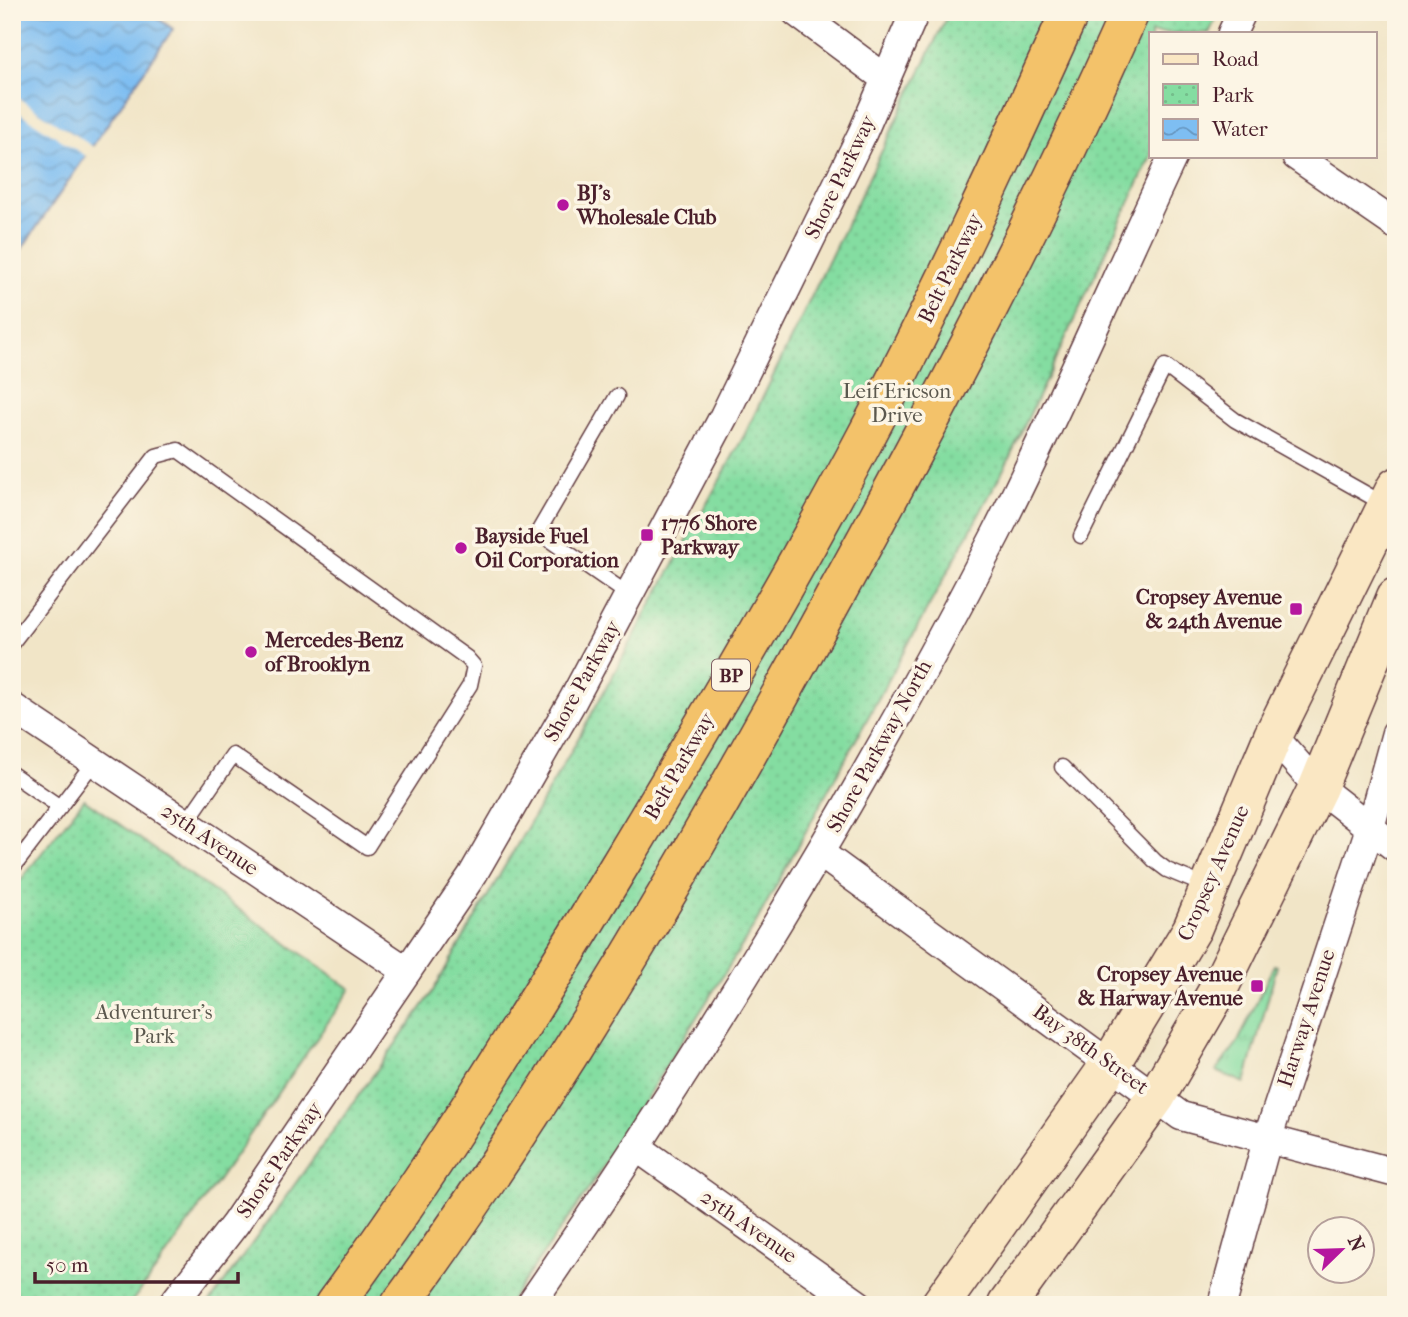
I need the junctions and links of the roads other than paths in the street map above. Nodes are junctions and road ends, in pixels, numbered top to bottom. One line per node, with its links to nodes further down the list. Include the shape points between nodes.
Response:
1 (796, 12): 7 (street)
2 (915, 12): 7 (street, Shore Parkway)
3 (1070, 12): 38 (highway, Belt Parkway / BP, via 951,268 862,444 728,680 510,1042)
4 (1130, 12): 39 (highway, BP, via 1006,276 736,780 527,1119)
5 (1242, 12): 6 (street)
6 (1232, 32)
7 (886, 79): 14 (street, Shore Parkway, via 724,416)
8 (1172, 158): 28 (street, Shore Parkway North, via 996,533)
9 (1299, 158): 10 (street)
10 (1396, 225)
11 (617, 396): 14 (lane, via 538,532)
12 (1393, 501): 13 (lane, via 1235,420 1165,366); 19 (main road, Cropsey Avenue)
13 (1081, 536)
14 (629, 595): 31 (street, Shore Parkway, via 473,874)
15 (1396, 597): 23 (main road)
16 (12, 643): 25 (lane, via 156,456 178,450 474,666 470,685 367,847 233,755)
17 (16, 718): 20 (street, 25th Avenue)
18 (1396, 733): 26 (street, Harway Avenue)
19 (1273, 736): 23 (street); 30 (main road, Cropsey Avenue)
20 (94, 762): 24 (lane); 25 (street, 25th Avenue)
21 (1062, 767): 30 (lane, via 1155,861)
22 (12, 774): 24 (lane)
23 (1318, 787): 26 (street); 33 (main road, via 1217,992)
24 (60, 807): 29 (lane)
25 (186, 824): 31 (street, 25th Avenue)
26 (1370, 828): 27 (street); 34 (street, Harway Avenue)
27 (1396, 848)
28 (820, 853): 32 (street, Bay 38th Street); 35 (street, Shore Parkway North)
29 (12, 869)
30 (1209, 887): 32 (main road, Cropsey Avenue, via 1192,929)
31 (407, 971): 37 (street, Shore Parkway, via 235,1224)
32 (1111, 1063): 33 (street, Bay 38th Street); 42 (main road, Cropsey Avenue)
33 (1156, 1097): 34 (street, Bay 38th Street, via 1181,1116); 43 (main road)
34 (1268, 1137): 36 (street, Bay 38th Street); 44 (street, Harway Avenue)
35 (638, 1148): 40 (street, Shore Parkway North); 41 (street, 25th Avenue)
36 (1396, 1173)
37 (172, 1305)
38 (334, 1305)
39 (400, 1305)
40 (530, 1305)
41 (859, 1305)
42 (940, 1305)
43 (1007, 1305)
44 (1222, 1305)

